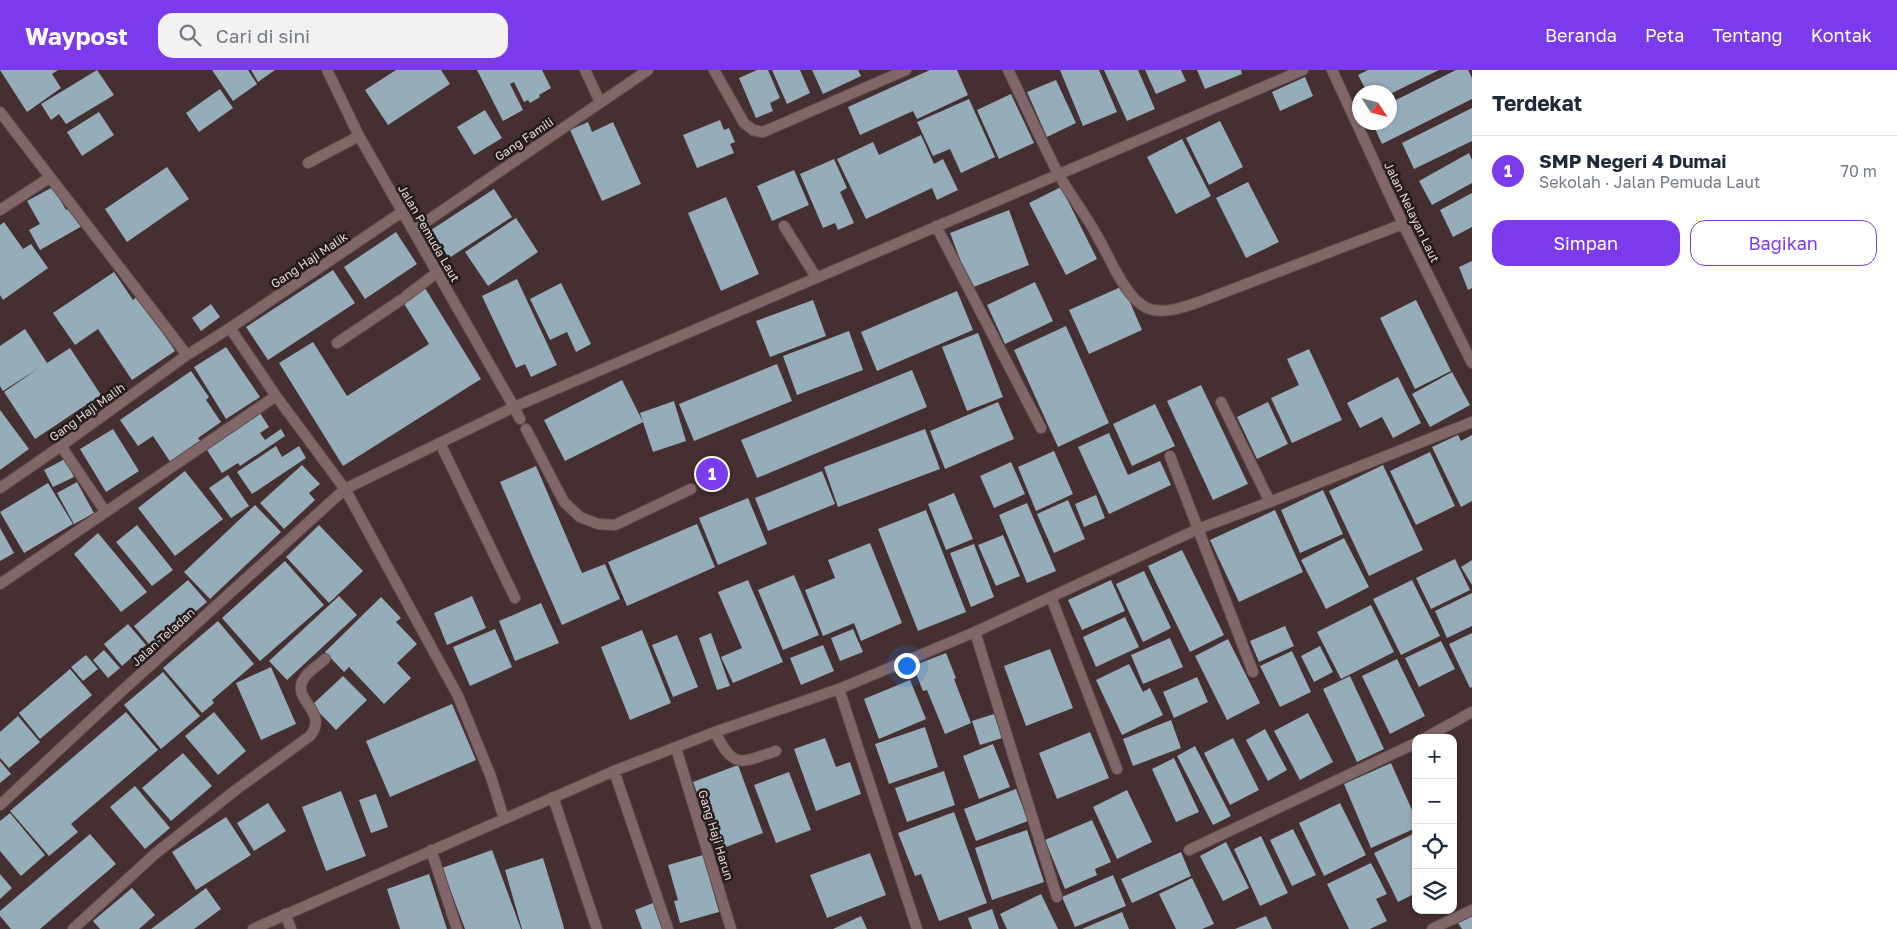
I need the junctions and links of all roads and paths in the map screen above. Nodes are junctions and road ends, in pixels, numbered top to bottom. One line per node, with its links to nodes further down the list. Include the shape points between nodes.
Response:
1 (327, 70): 11 (street, Jalan Pemuda Laut)
2 (585, 70): 9 (street)
3 (648, 70): 9 (street, Gang Famili)
4 (714, 70): 5 (street, via 744,123 752,130 763,132)
5 (906, 70)
6 (1008, 70): 13 (street)
7 (1303, 70): 13 (street, Jalan Teladan)
8 (1332, 70): 17 (street, Jalan Nelayan Laut)
9 (600, 102): 20 (street, Gang Famili)
10 (0, 112): 14 (street)
11 (360, 136): 12 (street); 16 (street, Jalan Pemuda Laut)
12 (308, 163)
13 (1058, 174): 17 (street, via 1134,298 1160,311 1199,302); 19 (street, Jalan Teladan)
14 (49, 178): 15 (street); 25 (street)
15 (0, 210)
16 (402, 212): 20 (street, Jalan Pemuda Laut); 23 (street, Gang Haji Malik)
17 (1402, 224): 26 (street, Jalan Nelayan Laut)
18 (784, 226): 22 (street)
19 (936, 226): 22 (street, Jalan Teladan); 32 (street)
20 (414, 230): 21 (street, Jalan Pemuda Laut)
21 (438, 272): 24 (street); 29 (street, Jalan Pemuda Laut)
22 (816, 277): 29 (street, Jalan Teladan)
23 (230, 328): 25 (street, Gang Haji Malik); 27 (street)
24 (338, 344)
25 (187, 355): 35 (street, Gang Haji Malih)
26 (1472, 364)
27 (276, 396): 39 (street); 41 (street)
28 (1221, 402): 40 (street)
29 (514, 407): 30 (street, Jalan Pemuda Laut); 34 (street, Jalan Teladan)
30 (520, 419)
31 (1472, 422): 40 (street)
32 (1041, 428)
33 (526, 429): 38 (street, via 564,502 580,517 598,524 615,525)
34 (440, 443): 39 (street, Jalan Teladan); 45 (street)
35 (61, 446): 37 (street, Gang Haji Malih); 41 (street)
36 (1170, 456): 42 (street)
37 (0, 488)
38 (691, 489)
39 (345, 490): 59 (street, Jalan Teladan, via 122,690); 60 (street, via 458,696 491,777)
40 (1270, 502): 42 (street)
41 (105, 512): 43 (street)
42 (1198, 529): 44 (street); 48 (street)
43 (0, 584)
44 (1051, 597): 46 (street); 56 (street)
45 (515, 598)
46 (975, 632): 49 (street); 63 (street)
47 (325, 659): 66 (street, via 302,681 301,689 316,719 310,736 156,852)
48 (1253, 672)
49 (838, 688): 51 (street); 73 (street)
50 (1472, 712): 52 (street)
51 (715, 732): 54 (street); 55 (street, via 724,750 744,762)
52 (1432, 734)
53 (1412, 745): 62 (street)
54 (676, 748): 57 (street); 72 (street, Gang Haji Harun)
55 (776, 751)
56 (1116, 769)
57 (614, 771): 58 (street); 71 (street)
58 (552, 796): 60 (street); 70 (street)
59 (0, 805)
60 (504, 819): 61 (street)
61 (431, 850): 65 (street); 69 (street)
62 (1189, 850)
63 (1057, 897)
64 (1472, 910): 74 (street)
65 (285, 914): 67 (street); 68 (street)
66 (73, 929)
67 (253, 929)
68 (291, 929)
69 (457, 929)
70 (597, 929)
71 (668, 929)
72 (731, 929)
73 (918, 929)
74 (1432, 929)

